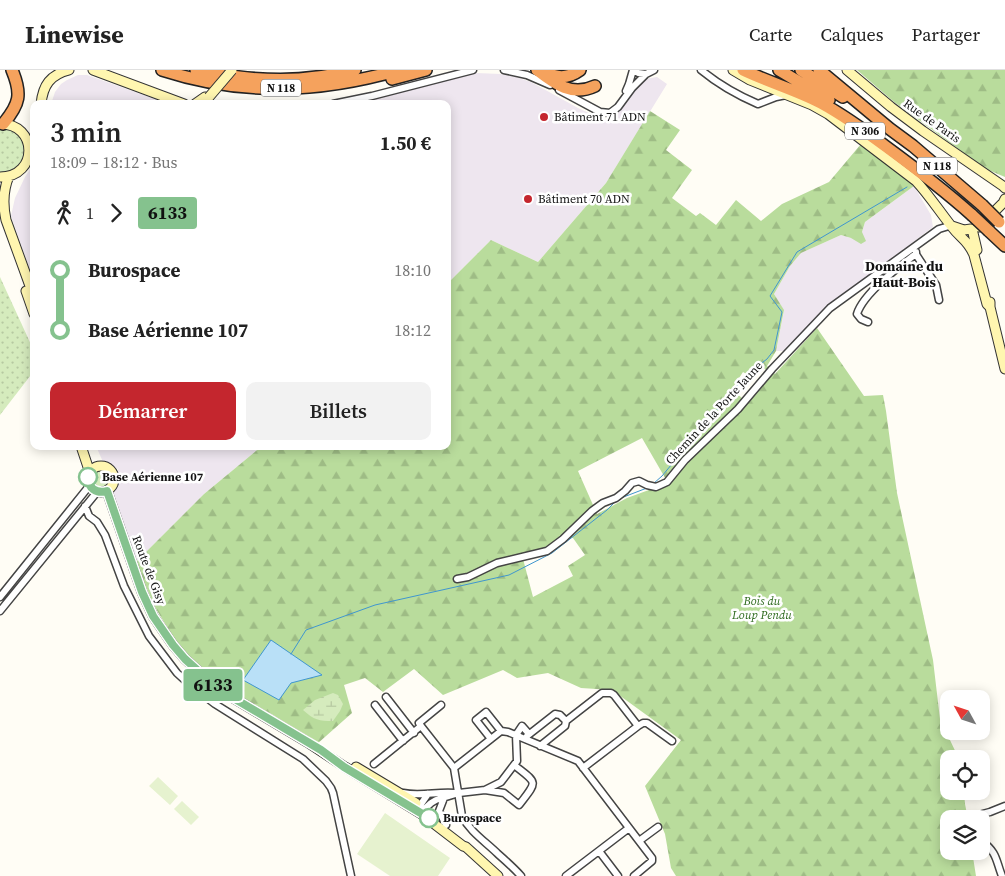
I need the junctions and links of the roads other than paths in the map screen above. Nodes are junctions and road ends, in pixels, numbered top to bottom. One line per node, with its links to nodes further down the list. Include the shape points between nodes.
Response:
1 (12, 70): 40 (highway, via 17,100)
2 (69, 70): 36 (street, via 49,81)
3 (93, 70): 37 (street)
4 (162, 70): 31 (highway, N 118, via 230,85)
5 (196, 70): 10 (highway, N 118, via 278,79 317,77)
6 (222, 70): 9 (highway, via 293,75)
7 (228, 70): 35 (street, bridge)
8 (232, 70): 35 (street, bridge)
9 (350, 70)
10 (355, 70)
11 (400, 70): 31 (highway, N 118, via 348,83)
12 (426, 70): 31 (highway, via 354,86)
13 (473, 70): 38 (street)
14 (504, 70): 34 (street, via 544,82 606,114 615,110)
15 (537, 70): 30 (highway, via 573,91)
16 (544, 70): 19 (highway, via 562,77)
17 (555, 70): 18 (highway)
18 (569, 70)
19 (580, 70)
20 (634, 70): 29 (street); 34 (street)
21 (654, 70): 29 (street)
22 (701, 70): 39 (street, via 719,84 758,104)
23 (732, 70): 32 (street)
24 (743, 70): 47 (highway, N 306, via 834,110)
25 (779, 70): 47 (highway, N 118, via 824,96 898,147)
26 (801, 70): 41 (highway, N 118)
27 (819, 70): 41 (highway, N 306)
28 (847, 70): 45 (street, Rue de Paris, via 891,107)
29 (646, 74): 34 (street)
30 (595, 86)
31 (308, 88)
32 (768, 88): 33 (street); 39 (street)
33 (786, 95): 39 (street); 49 (street, via 828,114 916,181)
34 (624, 98)
35 (205, 99)
36 (42, 100)
37 (168, 100)
38 (353, 100)
39 (768, 100)
40 (1, 124): 42 (street, via 28,132)
41 (890, 129): 47 (highway, N 118, via 914,146)
42 (30, 154)
43 (30, 157): 44 (street, via 19,171)
44 (4, 176): 56 (street, via 6,220)
45 (1005, 188)
46 (1004, 201): 51 (street)
47 (976, 211): 50 (highway, N 118)
48 (0, 218): 57 (street)
49 (951, 226): 51 (street); 53 (street, Chemin de la Porte Jaune, via 938,229)
50 (996, 227): 52 (highway, N 118); 54 (highway)
51 (967, 232): 60 (street, via 990,303)
52 (1005, 242)
53 (918, 243): 55 (street); 66 (street, Chemin de la Porte Jaune, via 830,308 667,482 656,487 639,481 632,483 616,498 592,511 547,550 497,563)
54 (1005, 246)
55 (916, 254): 58 (street, via 936,285); 59 (street, via 883,280 862,304 857,314)
56 (30, 286)
57 (30, 287)
58 (938, 300)
59 (868, 322)
60 (1005, 369)
61 (82, 450): 63 (street)
62 (87, 450): 63 (street)
63 (94, 470): 64 (street, via 88,477); 64 (street, via 104,466 113,474 112,486)
64 (98, 489): 65 (street); 67 (street); 83 (street, Route de Gisy, via 153,616 185,659 225,693)
65 (86, 506): 68 (street); 106 (street, via 89,516 105,535 124,586 149,636 177,673 215,704 302,759 326,781 333,793)
66 (457, 579)
67 (0, 597)
68 (0, 610)
69 (386, 697): 76 (street)
70 (375, 705): 80 (street)
71 (441, 705): 73 (street, via 419,723)
72 (566, 721): 74 (street, via 602,693 610,693); 78 (street, via 556,714); 82 (street, via 565,726)
73 (421, 726): 76 (street); 86 (street)
74 (638, 726): 81 (street, via 647,723); 87 (street)
75 (501, 731): 77 (street); 79 (street); 79 (street, via 486,712 476,720)
76 (414, 732): 80 (street)
77 (516, 736): 78 (street); 78 (street, via 522,726); 85 (street, via 518,759)
78 (527, 737): 82 (street)
79 (491, 739): 86 (street)
80 (403, 741): 84 (street)
81 (672, 741)
82 (540, 746): 87 (street, via 578,762)
83 (327, 754): 90 (street, Route de Gisy); 96 (street, Route de Gisy, via 344,767)
84 (374, 764)
85 (514, 766): 88 (street); 92 (street, via 532,779 532,787 519,805)
86 (454, 768): 91 (street)
87 (583, 768): 100 (street)
88 (501, 782): 89 (street); 92 (street)
89 (485, 790): 91 (street); 92 (street)
90 (399, 793): 93 (street); 96 (street, Route de Gisy)
91 (459, 793): 93 (street); 94 (street); 108 (street, via 465,822)
92 (504, 793)
93 (428, 794): 96 (street)
94 (444, 798): 96 (street); 98 (street, via 440,814)
95 (1005, 806): 97 (street)
96 (422, 809): 98 (street, Route de Gisy); 102 (street, Route de Gisy)
97 (990, 812)
98 (446, 825): 102 (street, Route de Gisy)
99 (658, 827): 101 (street)
100 (629, 828): 101 (street); 104 (street)
101 (639, 841): 110 (street, via 652,861)
102 (466, 847): 107 (street, Route de Gisy)
103 (990, 847): 111 (street)
104 (599, 851): 105 (street); 109 (street)
105 (570, 875)
106 (351, 876)
107 (498, 876)
108 (521, 876)
109 (618, 876)
110 (634, 876)
111 (1002, 876)

